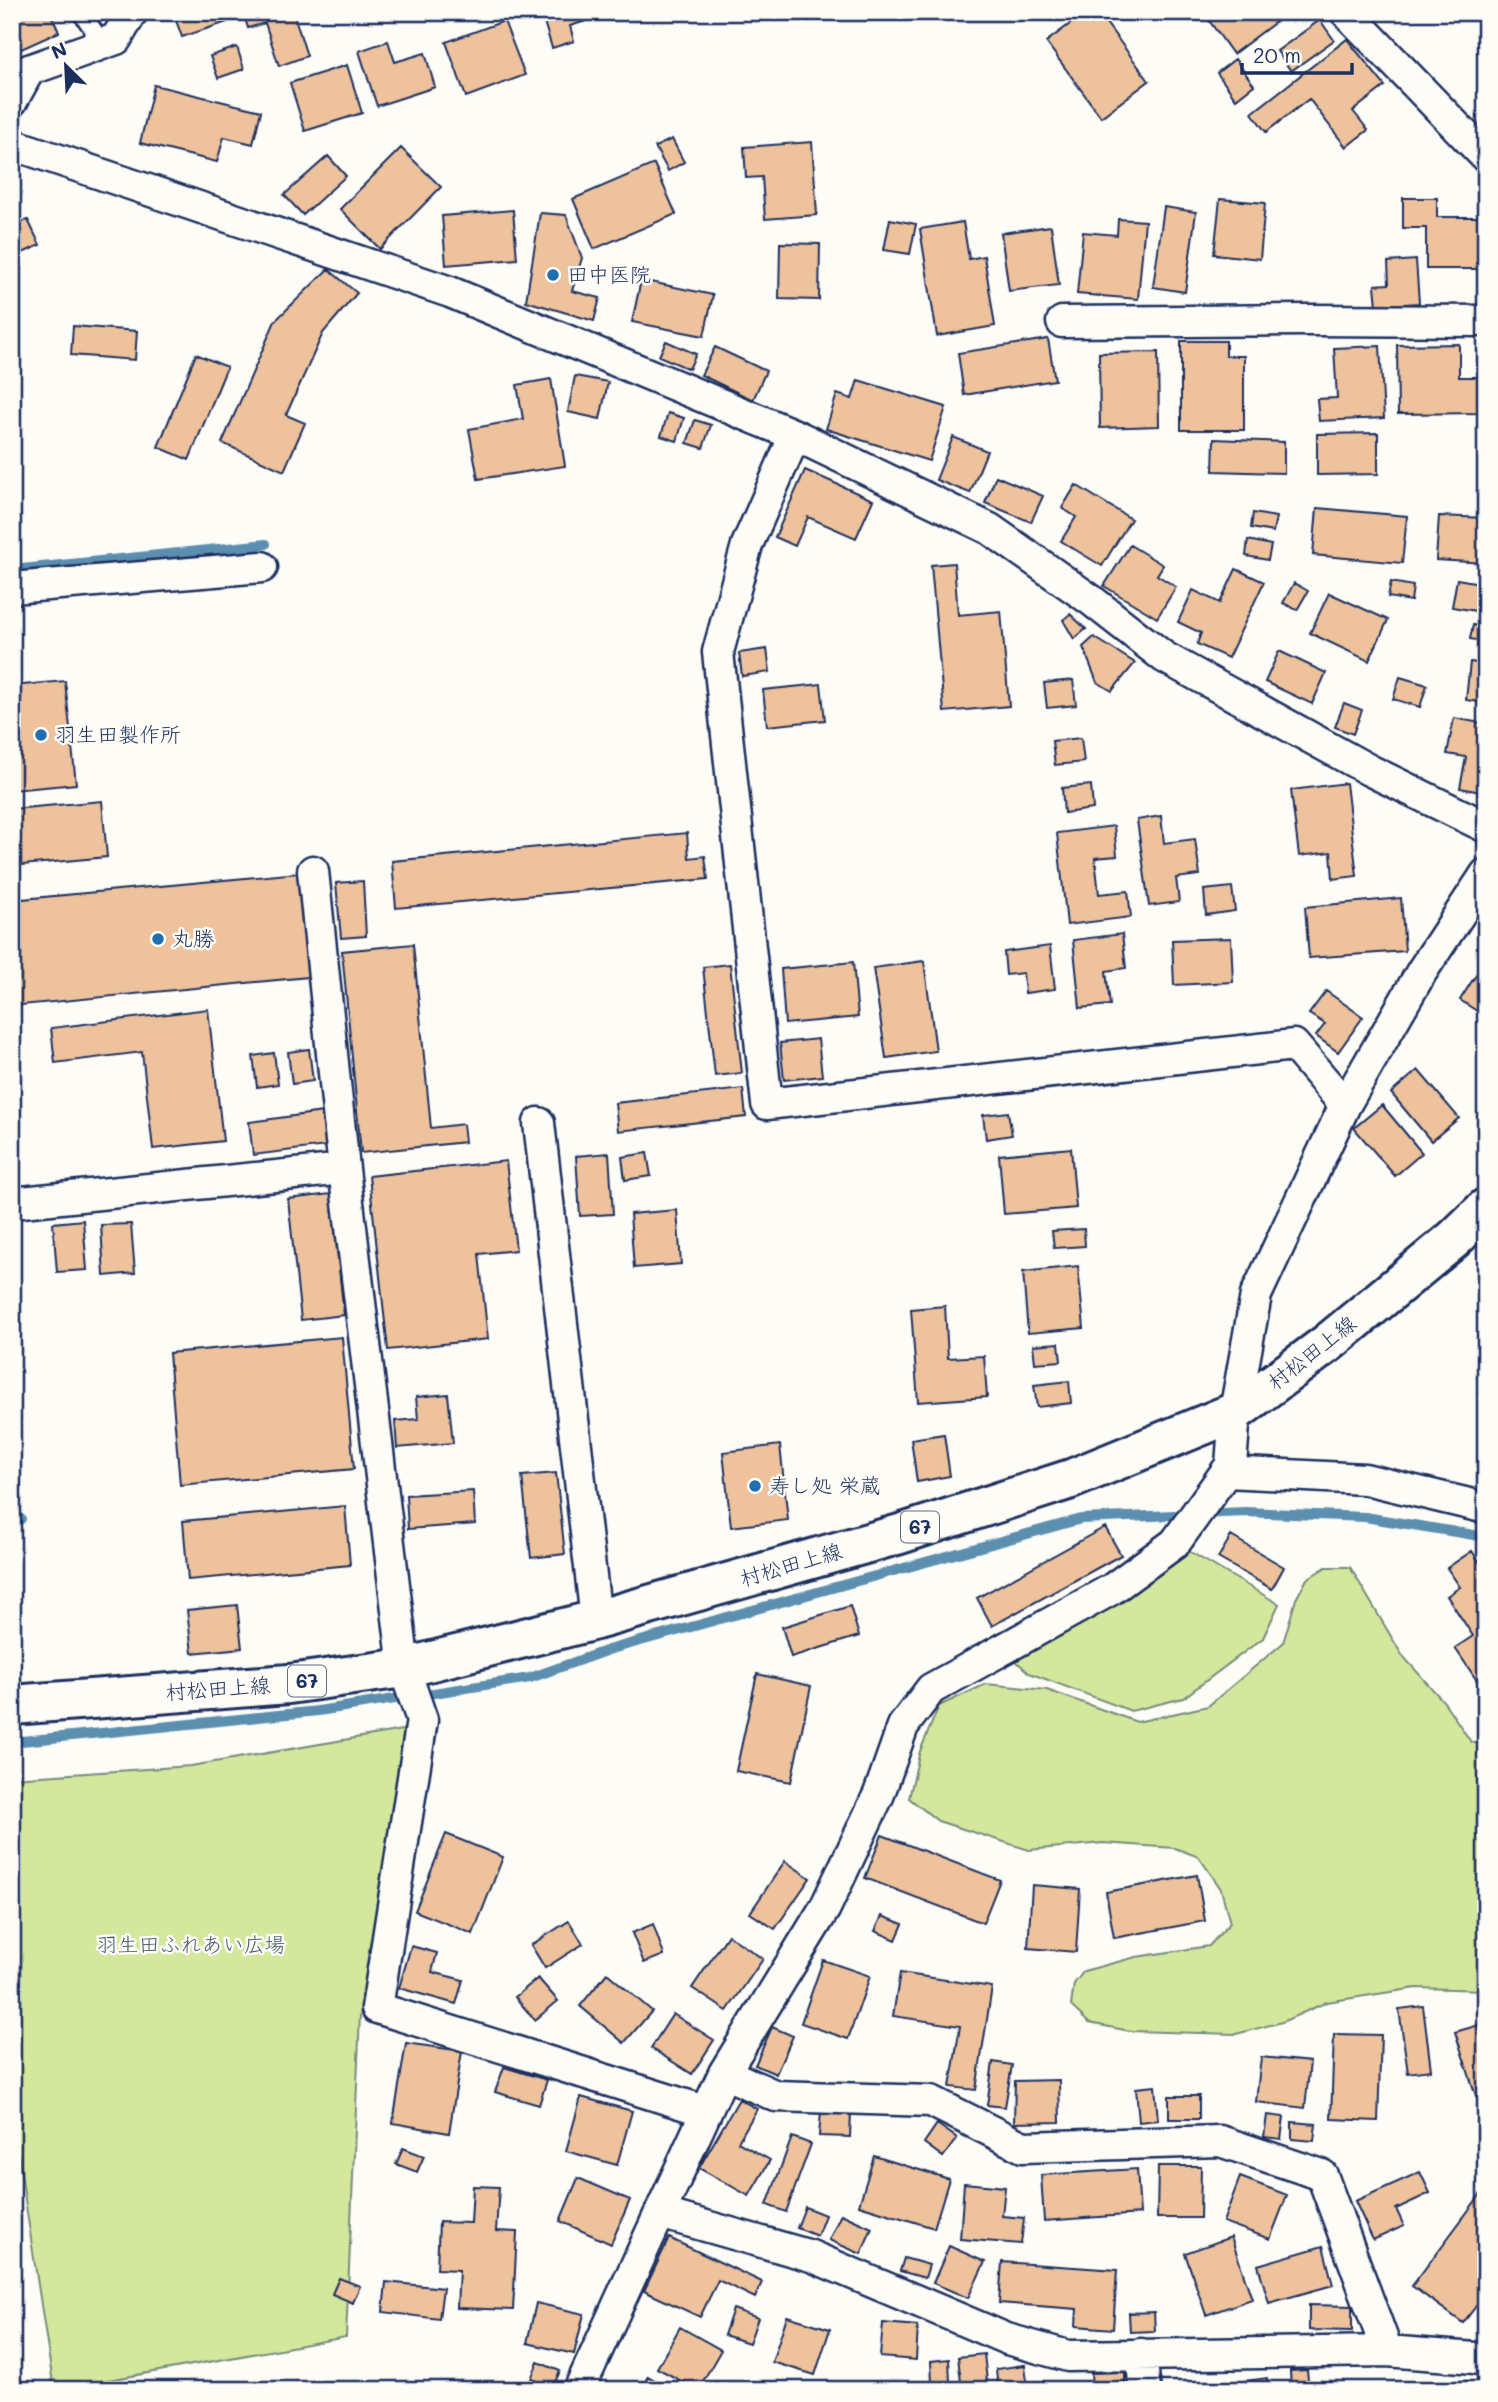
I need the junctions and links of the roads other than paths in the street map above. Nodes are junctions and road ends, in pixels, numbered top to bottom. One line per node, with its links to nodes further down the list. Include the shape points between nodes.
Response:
1 (81, 12): 4 (lane)
2 (132, 12): 4 (street, via 116,39)
3 (1346, 12): 7 (street)
4 (103, 44): 5 (street, via 29,70)
5 (12, 101)
6 (12, 144): 10 (street, via 450,292)
7 (1486, 157)
8 (1486, 321): 9 (street)
9 (1062, 322)
10 (795, 435): 13 (street, via 990,529 1164,657 1370,770); 16 (street, via 747,545 718,652 766,1104 1294,1045)
11 (262, 567): 12 (street)
12 (12, 588)
13 (1486, 827)
14 (313, 871): 18 (street)
15 (1486, 874): 16 (street, via 1422,971)
16 (1345, 1105): 21 (street, via 1256,1295)
17 (539, 1124): 24 (street)
18 (344, 1169): 19 (street); 25 (street)
19 (12, 1203)
20 (1486, 1208): 21 (main road, 村松田上線 / 67, via 1338,1334)
21 (1235, 1412): 22 (street, via 1231,1465); 24 (main road, 村松田上線 / 67, via 1071,1479 900,1534)
22 (1226, 1472): 23 (street, via 1365,1479); 27 (street, via 1175,1543 1112,1589 931,1689 903,1726 879,1794 825,1908)
23 (1486, 1508)
24 (596, 1620): 25 (main road, 村松田上線 / 67)
25 (404, 1668): 26 (main road, 村松田上線 / 67, via 289,1684); 28 (street, via 422,1720 377,2008)
26 (12, 1705)
27 (724, 2073): 28 (street); 30 (street, via 776,2096 931,2101 1023,2147 1220,2141 1322,2175)
28 (705, 2111): 29 (street)
29 (660, 2213): 31 (street, via 811,2256 1007,2339 1068,2356); 33 (street)
30 (1387, 2351): 31 (street); 32 (street)
31 (1141, 2354): 34 (street)
32 (1486, 2361)
33 (579, 2390)
34 (1145, 2390)

